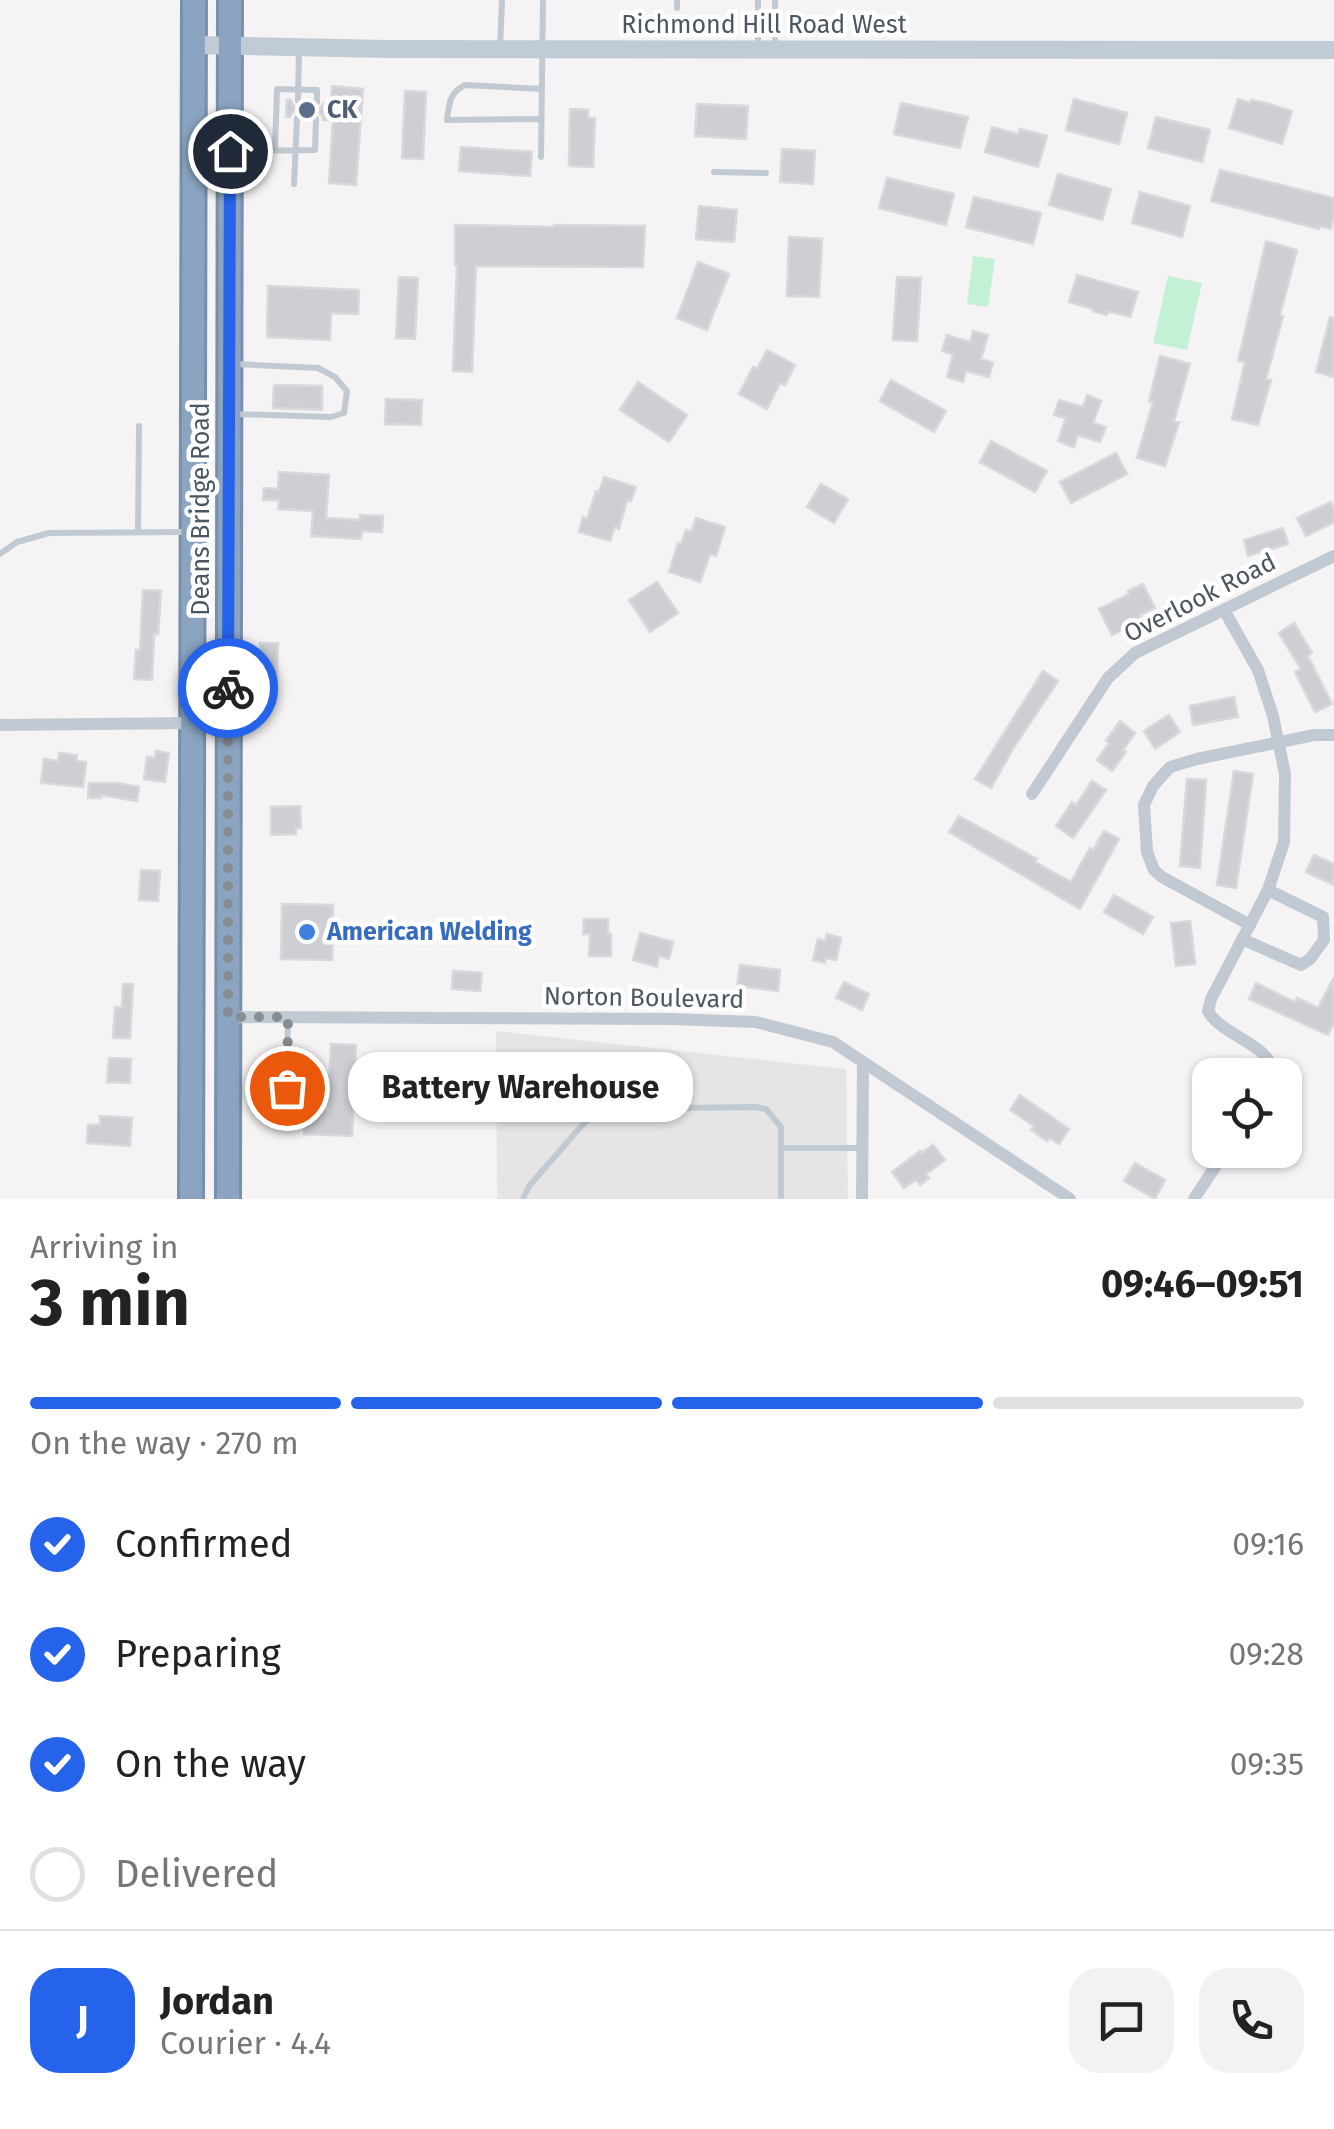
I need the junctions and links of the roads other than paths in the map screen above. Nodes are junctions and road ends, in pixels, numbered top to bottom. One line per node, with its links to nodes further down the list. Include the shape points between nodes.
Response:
1 (194, 0): 7 (highway, Deans Bridge Road)
2 (230, 0): 8 (highway, Deans Bridge Road)
3 (502, 0): 10 (lane)
4 (543, 0): 11 (lane)
5 (758, 0): 12 (lane)
6 (776, 0): 12 (lane)
7 (194, 45): 8 (street, Richmond Hill Road West); 32 (highway, Deans Bridge Road)
8 (230, 46): 9 (street, Richmond Hill Road West); 23 (highway, Deans Bridge Road)
9 (299, 48): 10 (street, Richmond Hill Road West); 14 (lane)
10 (500, 49): 11 (street, Richmond Hill Road West)
11 (542, 49): 12 (street, Richmond Hill Road West); 15 (lane)
12 (767, 49): 13 (street, Richmond Hill Road West)
13 (1334, 50)
14 (298, 89): 16 (lane); 17 (lane, via 317,90); 21 (lane, via 277,89)
15 (542, 89): 20 (lane); 20 (lane, via 465,85 450,99 447,120)
16 (298, 101)
17 (317, 102)
18 (297, 118): 22 (lane)
19 (316, 119): 22 (lane, via 315,150)
20 (541, 120): 24 (lane)
21 (275, 150): 22 (lane); 23 (lane)
22 (296, 150): 27 (lane)
23 (230, 151): 28 (highway, Deans Bridge Road)
24 (541, 157)
25 (714, 172): 26 (lane)
26 (766, 173)
27 (294, 184)
28 (229, 364): 29 (highway, Deans Bridge Road); 29 (lane, via 318,368 346,392 344,413 331,417)
29 (229, 414): 38 (highway, Deans Bridge Road)
30 (140, 426): 31 (lane)
31 (138, 532): 32 (lane); 33 (lane, via 49,533)
32 (192, 532): 36 (highway, Deans Bridge Road)
33 (0, 554)
34 (1334, 556): 35 (street, Overlook Road)
35 (1224, 610): 40 (street, via 1258,670); 41 (street, Overlook Road, via 1135,653 1108,678)
36 (192, 723): 37 (street); 38 (street); 53 (highway, Deans Bridge Road)
37 (0, 725)
38 (228, 725): 45 (highway, Deans Bridge Road)
39 (1334, 735): 40 (street)
40 (1278, 744): 42 (street, via 1284,842); 43 (street, via 1170,767 1144,805 1154,870)
41 (1032, 794)
42 (1268, 890): 43 (street); 44 (street, via 1322,916 1324,940 1301,965)
43 (1250, 925): 44 (street)
44 (1242, 939): 47 (street, via 1208,1011)
45 (228, 1017): 46 (street, Norton Boulevard); 54 (highway, Deans Bridge Road)
46 (288, 1017): 48 (street, Norton Boulevard, via 756,1022 833,1042); 49 (lane)
47 (1267, 1058)
48 (863, 1062): 51 (street); 58 (street, Norton Boulevard)
49 (287, 1088)
50 (782, 1148): 51 (lane); 55 (lane, via 781,1127 766,1108 607,1109 585,1122); 56 (lane)
51 (862, 1148): 57 (street)
52 (1214, 1168): 59 (street)
53 (191, 1199)
54 (228, 1199)
55 (523, 1199)
56 (781, 1199)
57 (862, 1199)
58 (1070, 1199)
59 (1194, 1199)

